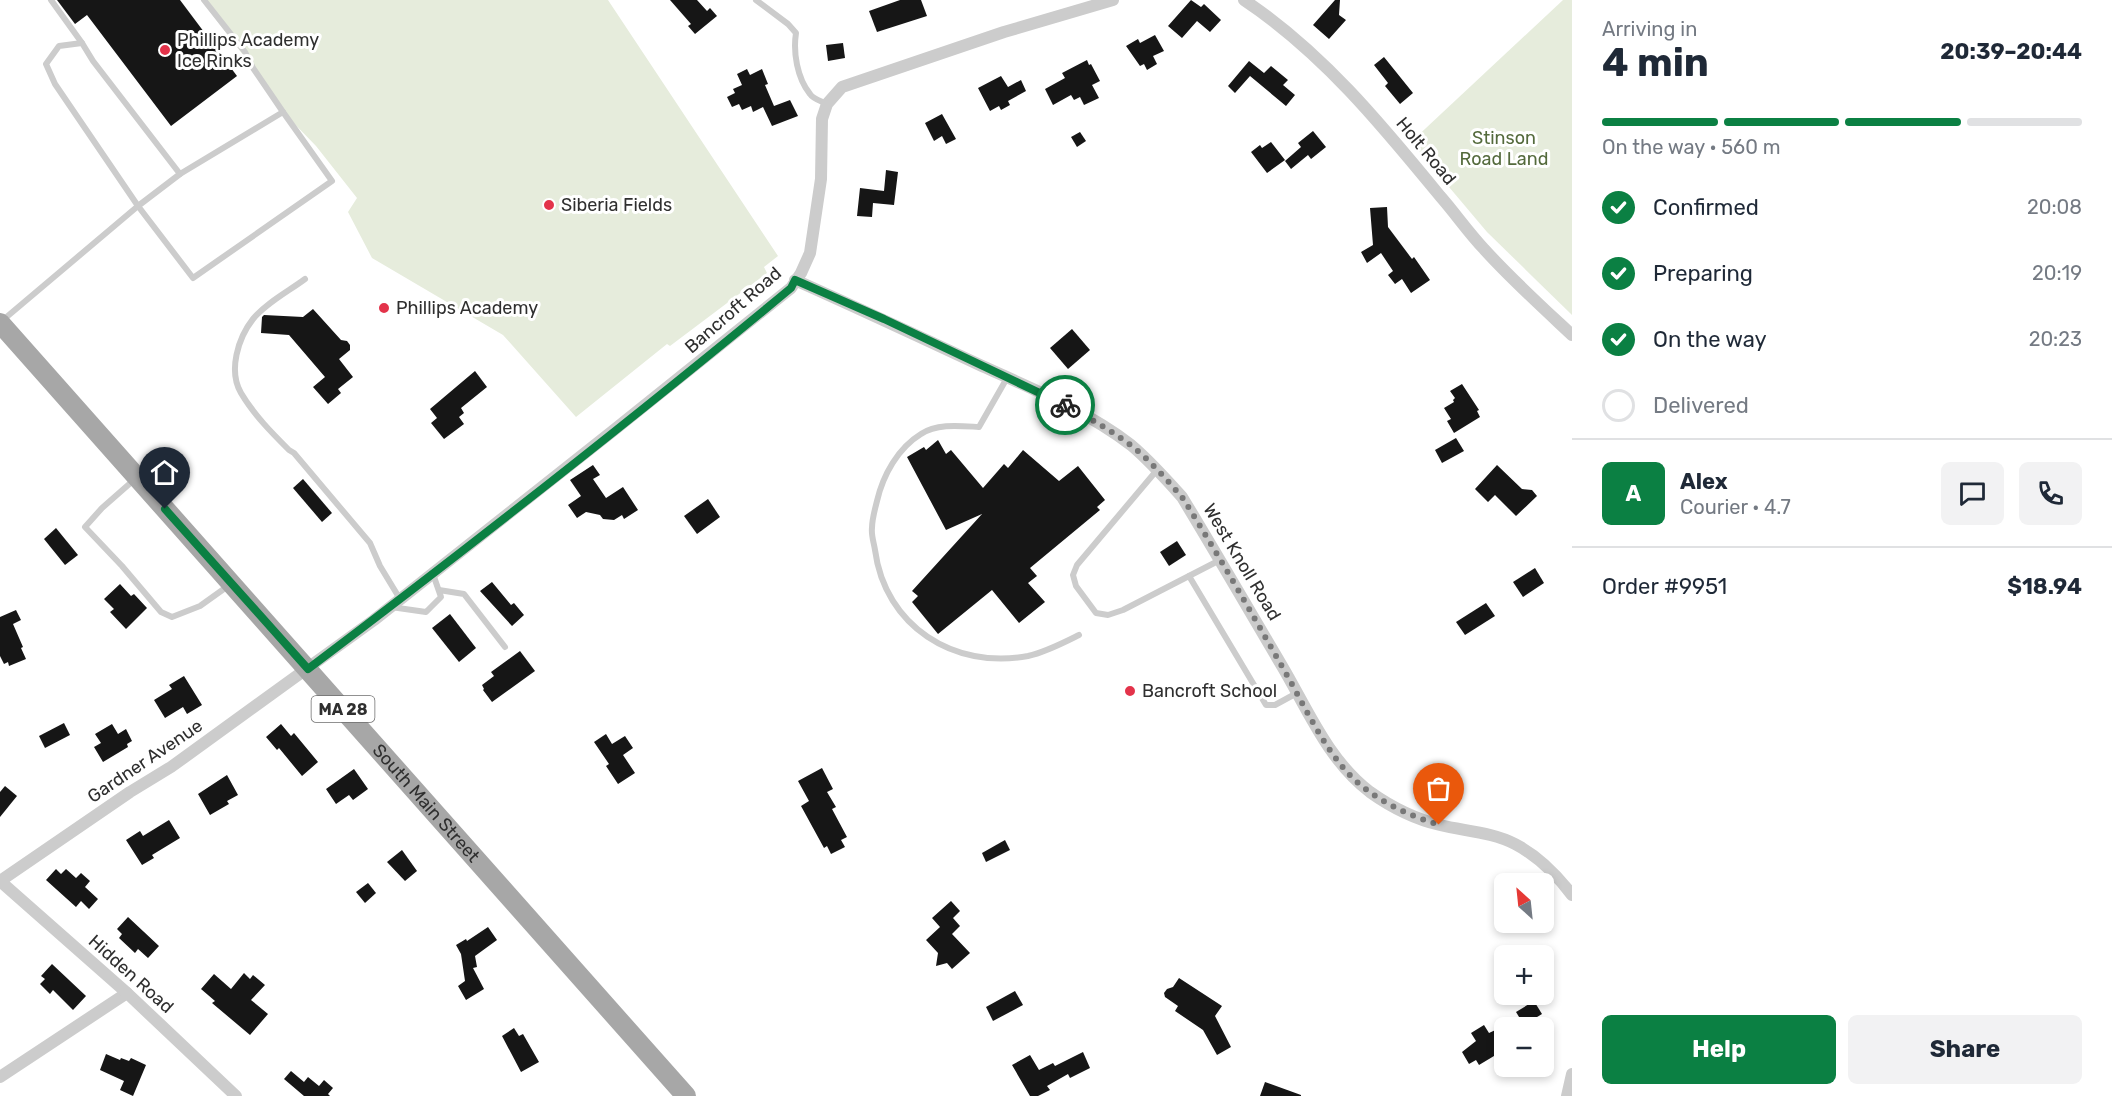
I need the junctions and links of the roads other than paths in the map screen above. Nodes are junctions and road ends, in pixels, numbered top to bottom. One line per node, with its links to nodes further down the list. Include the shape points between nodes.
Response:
1 (51, 0): 6 (lane)
2 (204, 0): 8 (lane, via 245,52)
3 (756, 0): 7 (lane, via 796,33 799,72 811,96)
4 (1113, 0): 7 (street, via 871,76 842,87)
5 (1244, 0): 14 (street, Holt Road, via 1274,20 1340,80 1483,248)
6 (82, 43): 9 (lane); 10 (lane, via 58,46 46,64 55,84)
7 (827, 104): 12 (street, Bancroft Road, via 822,119 821,179 810,253)
8 (283, 112): 9 (lane); 10 (lane, via 332,181 193,278)
9 (180, 174): 10 (lane)
10 (138, 206): 13 (lane)
11 (305, 279): 23 (lane, via 254,319 243,338 235,365 236,379 240,392 260,419 370,543)
12 (795, 280): 15 (street, West Knoll Road); 19 (street, Bancroft Road, via 791,288 744,327)
13 (0, 323): 17 (main road, South Main Street / MA 28)
14 (1572, 335)
15 (1007, 377): 16 (street, West Knoll Road, via 1098,423 1131,445); 24 (lane, via 979,427 950,426 922,433 896,457 880,489 872,528 881,580 890,599 912,626 940,645 977,658 1029,656)
16 (1158, 470): 18 (street, West Knoll Road, via 1182,497); 20 (lane, via 1077,565 1073,575 1076,586 1096,612 1108,615)
17 (137, 478): 21 (main road, South Main Street / MA 28); 21 (lane, via 85,527 161,612 172,617 200,606)
18 (1220, 560): 20 (lane); 27 (street, West Knoll Road)
19 (433, 574): 22 (lane); 23 (street, Bancroft Road)
20 (1189, 576): 27 (lane, via 1266,705 1275,705)
21 (231, 584): 26 (main road, South Main Street / MA 28)
22 (439, 590): 23 (lane, via 441,597 426,612); 25 (lane, via 464,594)
23 (395, 603): 26 (street, Bancroft Road)
24 (1079, 635)
25 (505, 647)
26 (308, 669): 28 (street, Gardner Avenue, via 171,767); 34 (main road, South Main Street / MA 28)
27 (1297, 693): 29 (street, West Knoll Road, via 1346,771 1371,793 1414,817 1514,843 1556,874)
28 (0, 880): 30 (street, Hidden Road)
29 (1572, 895)
30 (127, 993): 32 (street); 33 (street, Hidden Road)
31 (1572, 1074): 35 (street)
32 (0, 1077)
33 (236, 1096)
34 (686, 1096)
35 (1567, 1096)

